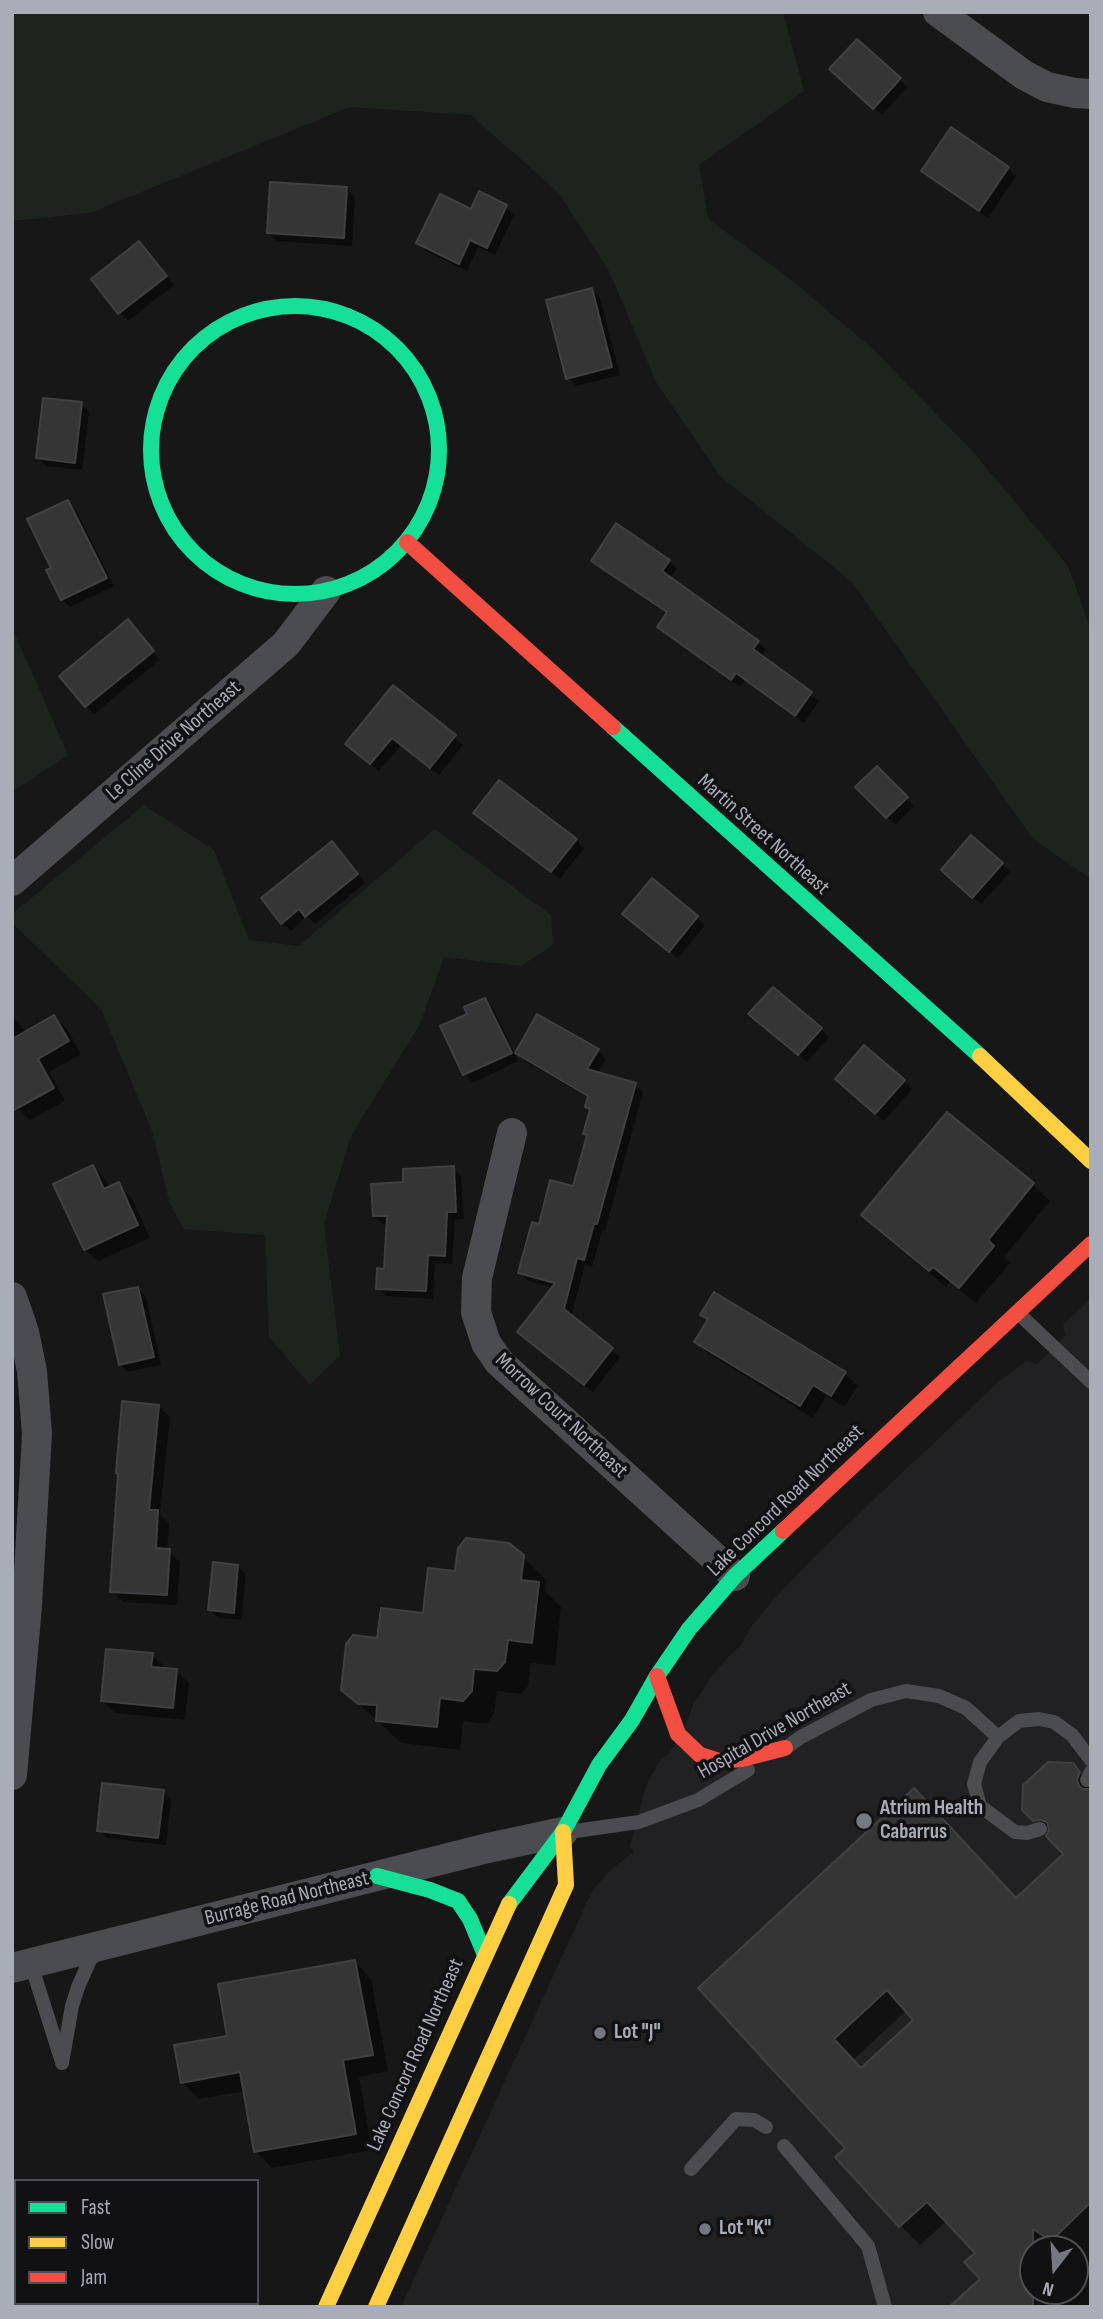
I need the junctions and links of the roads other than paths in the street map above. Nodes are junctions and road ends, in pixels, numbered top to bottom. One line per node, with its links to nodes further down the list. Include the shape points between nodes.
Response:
1 (938, 12): 2 (street, via 1024,75 1047,86)
2 (1091, 94)
3 (407, 542): 4 (main road, via 356,581); 4 (main road, via 434,492 439,464 433,408 423,381 407,358 372,327 318,307 251,312 220,325 193,346 172,372 158,403 150,436 160,502 176,533 199,558 227,577 258,589 292,594); 7 (main road, Martin Street Northeast)
4 (326, 591): 5 (street, Le Cline Drive Northeast, via 286,644)
5 (12, 881)
6 (512, 1133): 12 (street, Morrow Court Northeast, via 477,1278 476,1312 486,1343 499,1362)
7 (1091, 1161)
8 (1091, 1244): 10 (main road, Lake Concord Road Northeast)
9 (12, 1297): 17 (street, via 32,1371 37,1434)
10 (1017, 1312): 11 (lane); 12 (main road, Lake Concord Road Northeast)
11 (1091, 1382)
12 (735, 1576): 13 (main road, Lake Concord Road Northeast)
13 (657, 1676): 15 (main road, via 678,1734 700,1755 719,1761); 19 (main road, Lake Concord Road Northeast, via 599,1765)
14 (998, 1737): 15 (lane, Hospital Drive Northeast, via 966,1708 939,1696 906,1690 872,1700); 16 (lane, via 1019,1721 1054,1722 1072,1735); 18 (lane, via 980,1762 974,1784 980,1805 1015,1832)
15 (785, 1748): 19 (lane, Hospital Drive Northeast, via 698,1800 639,1822)
16 (1091, 1760)
17 (12, 1775)
18 (1040, 1829)
19 (563, 1832): 20 (street, Burrage Road Northeast); 22 (main road, Lake Concord Road Northeast, via 506,1908); 28 (main road, via 566,1885)
20 (377, 1876): 21 (street, Burrage Road Northeast); 22 (main road, via 458,1901)
21 (101, 1947): 23 (street, Burrage Road Northeast); 23 (lane, via 78,1987 62,2063)
22 (485, 1955): 27 (main road, Lake Concord Road Northeast)
23 (21, 1966)
24 (766, 2127): 26 (lane, via 754,2120 736,2119)
25 (784, 2146): 29 (lane, via 868,2246)
26 (691, 2169)
27 (326, 2307)
28 (376, 2307)
29 (885, 2307)

